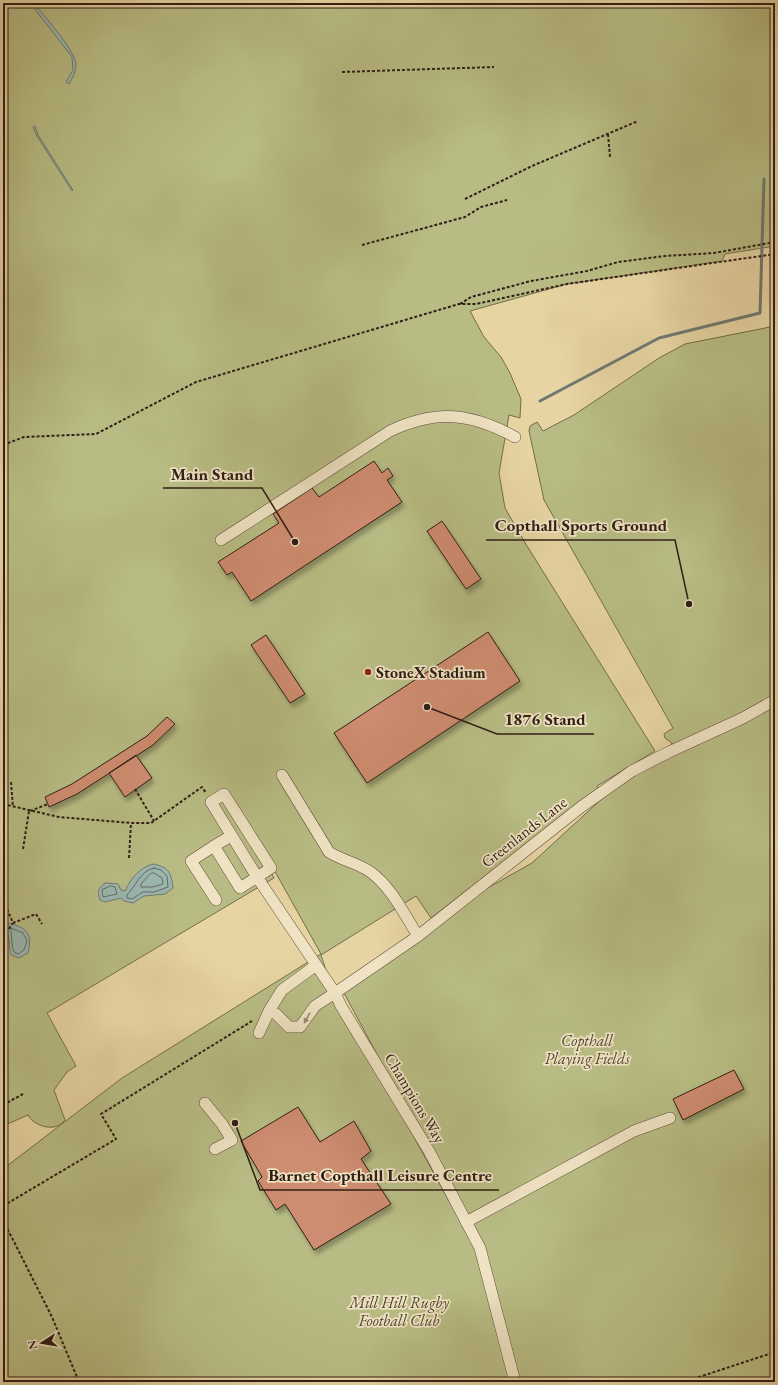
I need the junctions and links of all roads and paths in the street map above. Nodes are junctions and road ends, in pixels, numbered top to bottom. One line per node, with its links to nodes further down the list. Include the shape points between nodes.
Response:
1 (494, 68): 2 (path)
2 (342, 72)
3 (638, 121): 4 (path)
4 (608, 134): 5 (path); 6 (path)
5 (610, 157)
6 (465, 199)
7 (507, 200): 9 (path, via 481,207 465,217)
8 (775, 242): 11 (path, via 714,253 618,262 587,271 531,281 471,297)
9 (362, 244)
10 (775, 254): 11 (path, via 567,284 476,304)
11 (458, 304): 13 (path, via 196,382 96,434 24,437)
12 (515, 438): 14 (street, via 485,423 467,418 427,417 408,423 390,431)
13 (3, 445)
14 (221, 540)
15 (775, 700): 36 (street, Greenlands Lane, via 632,771 581,807)
16 (282, 775): 36 (street, via 329,852 368,870 379,879)
17 (11, 782): 22 (path)
18 (136, 789): 24 (path)
19 (213, 801): 24 (path, via 208,798 202,787); 26 (street, via 210,802); 30 (street, via 224,794 271,868)
20 (3, 804): 22 (path)
21 (48, 804): 23 (path)
22 (13, 807): 23 (path)
23 (29, 811): 25 (path, via 60,817); 28 (path)
24 (154, 821): 25 (path)
25 (131, 823): 29 (path)
26 (232, 836): 27 (street); 30 (street)
27 (214, 846): 30 (street, via 240,888); 31 (street, via 191,861)
28 (23, 849)
29 (129, 858)
30 (257, 877): 37 (street)
31 (216, 900)
32 (3, 906): 33 (path)
33 (13, 923): 34 (path, via 36,914); 35 (path)
34 (42, 924)
35 (6, 932)
36 (418, 936): 38 (street, Greenlands Lane)
37 (316, 966): 38 (street); 39 (street, via 282,990)
38 (335, 992): 39 (street, Greenlands Lane, one-way to 39, via 315,1006 300,1027 289,1027 276,1014); 49 (street, Champions Way, via 429,1151)
39 (269, 1011): 41 (street)
40 (258, 1017): 47 (path, via 101,1114 116,1139)
41 (259, 1033)
42 (23, 1094): 44 (path)
43 (205, 1103): 46 (street, via 232,1140)
44 (3, 1105)
45 (670, 1118): 49 (street, via 634,1131)
46 (215, 1149)
47 (3, 1206)
48 (3, 1220): 51 (path, via 52,1317)
49 (466, 1222): 52 (street, Champions Way, via 480,1248)
50 (775, 1352): 53 (path)
51 (79, 1382)
52 (515, 1382)
53 (684, 1382)

